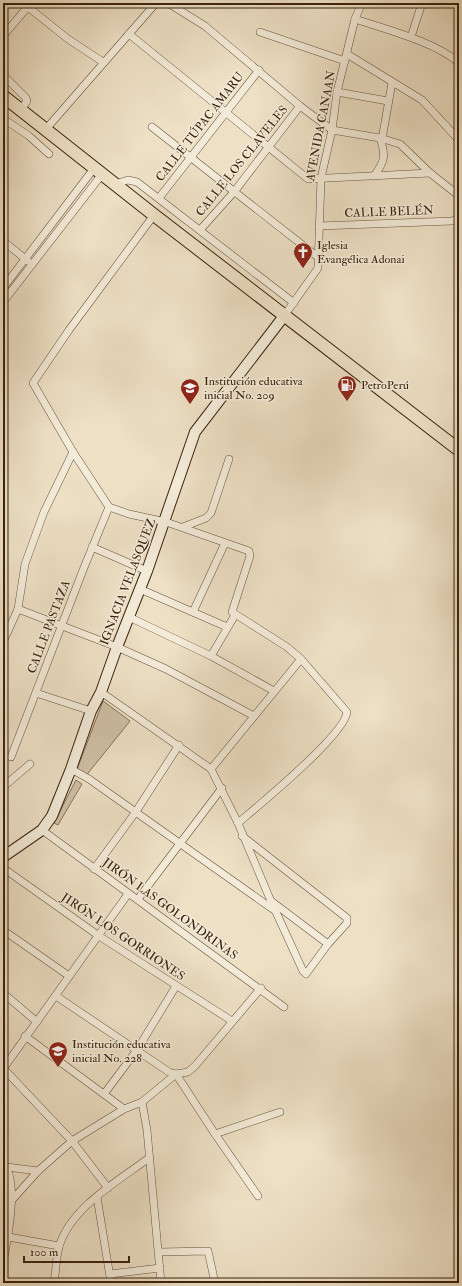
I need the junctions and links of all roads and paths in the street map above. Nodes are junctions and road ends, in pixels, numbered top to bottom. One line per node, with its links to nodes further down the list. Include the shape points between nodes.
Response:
1 (156, 3): 8 (street)
2 (168, 3): 15 (street, via 205,26)
3 (362, 3): 6 (street, AVENIDA CANAAN)
4 (422, 3): 10 (street)
5 (29, 5): 9 (street); 13 (street, via 68,39)
6 (355, 19): 10 (street); 12 (street, AVENIDA CANAAN)
7 (260, 32): 12 (street)
8 (129, 34): 13 (street); 23 (street)
9 (3, 36)
10 (410, 37): 11 (street)
11 (456, 55): 14 (street)
12 (346, 57): 17 (street); 18 (street, AVENIDA CANAAN)
13 (103, 62): 25 (street)
14 (459, 63)
15 (259, 70): 21 (street); 23 (street, CALLE TÚPAC AMARU)
16 (3, 75): 22 (street, via 26,98)
17 (392, 83): 20 (street); 30 (street, via 422,100)
18 (337, 92): 20 (street); 27 (street, AVENIDA CANAAN)
19 (3, 96): 22 (highway)
20 (388, 100): 29 (street)
21 (300, 106): 27 (street); 31 (street, CALLE LOS CLAVELES)
22 (21, 110): 25 (highway)
23 (225, 113): 31 (street); 33 (street, CALLE TÚPAC AMARU)
24 (3, 121): 28 (street)
25 (42, 126): 28 (street); 34 (highway)
26 (152, 128): 33 (street)
27 (332, 130): 29 (street); 37 (street, AVENIDA CANAAN)
28 (29, 136): 32 (street)
29 (381, 138): 35 (street, via 400,144); 36 (street, via 385,156)
30 (459, 140)
31 (267, 147): 37 (street, via 308,179); 39 (street, CALLE LOS CLAVELES)
32 (49, 154)
33 (191, 157): 39 (street); 41 (street, CALLE TÚPAC AMARU)
34 (99, 170): 38 (highway); 49 (street); 50 (street)
35 (430, 172): 36 (street); 40 (street)
36 (374, 176): 37 (street)
37 (321, 178): 45 (street, AVENIDA CANAAN)
38 (115, 184): 41 (street, via 133,180); 43 (highway)
39 (234, 192): 46 (street, CALLE LOS CLAVELES); 48 (street)
40 (458, 194): 42 (street)
41 (160, 198): 46 (street)
42 (459, 206)
43 (154, 215): 54 (highway); 56 (street, via 33,382)
44 (459, 218): 45 (street, CALLE BELÉN, via 452,221)
45 (319, 226): 48 (street, AVENIDA CANAAN)
46 (200, 230): 53 (street)
47 (3, 241): 49 (street)
48 (319, 258): 53 (street, AVENIDA CANAAN, via 318,268)
49 (25, 259): 50 (street); 51 (street)
50 (32, 264): 52 (street)
51 (3, 288)
52 (3, 302)
53 (294, 303): 54 (street, AVENIDA CANAAN)
54 (284, 316): 55 (highway); 59 (main road, IGNACIA VELASQUEZ, via 195,432)
55 (459, 450)
56 (73, 452): 58 (street); 65 (street, via 44,512 26,564)
57 (230, 459): 60 (street, via 209,516)
58 (109, 507): 59 (street); 62 (street, CALLE PASTAZA)
59 (166, 522): 60 (street); 63 (main road, IGNACIA VELASQUEZ)
60 (183, 527): 61 (street)
61 (225, 543): 66 (street); 67 (street, via 250,553 231,609)
62 (92, 547): 63 (street); 69 (street, CALLE PASTAZA)
63 (147, 571): 64 (main road, IGNACIA VELASQUEZ)
64 (140, 589): 66 (street); 68 (main road, IGNACIA VELASQUEZ)
65 (18, 609): 69 (street); 71 (street)
66 (193, 612): 70 (street)
67 (235, 615): 70 (street); 74 (street, via 287,647)
68 (129, 617): 72 (main road, IGNACIA VELASQUEZ); 73 (street)
69 (62, 626): 72 (street); 77 (street, CALLE PASTAZA)
70 (227, 627): 73 (street)
71 (3, 642)
72 (116, 647): 76 (main road, IGNACIA VELASQUEZ); 79 (street, via 166,669)
73 (211, 656): 75 (street)
74 (301, 659): 75 (street); 88 (street, via 344,707 347,712 345,720 291,778)
75 (274, 691): 79 (street)
76 (101, 692): 78 (main road, IGNACIA VELASQUEZ); 80 (street)
77 (36, 693): 78 (street); 81 (street, CALLE PASTAZA)
78 (91, 711): 83 (main road, IGNACIA VELASQUEZ)
79 (254, 716): 84 (street)
80 (179, 745): 84 (street); 87 (street)
81 (11, 757)
82 (30, 764): 85 (street)
83 (71, 769): 87 (street); 89 (main road, IGNACIA VELASQUEZ, via 52,816)
84 (211, 769): 86 (street)
85 (3, 787)
86 (222, 788): 88 (street); 91 (street)
87 (135, 813): 91 (street); 94 (street)
88 (238, 823): 90 (street)
89 (42, 830): 92 (main road, IGNACIA VELASQUEZ); 94 (street, JIRÓN LAS GOLONDRINAS)
90 (242, 836): 97 (street); 101 (street, via 347,918 347,923)
91 (180, 843): 96 (street); 98 (street)
92 (3, 857)
93 (3, 868): 100 (street, JIRÓN LOS GORRIONES)
94 (94, 869): 95 (street, JIRÓN LAS GOLONDRINAS)
95 (128, 894): 96 (street, JIRÓN LAS GOLONDRINAS); 100 (street)
96 (138, 899): 104 (street, JIRÓN LAS GOLONDRINAS)
97 (270, 900): 98 (street); 101 (street)
98 (274, 910): 101 (street, via 304,973 306,974)
99 (3, 930): 102 (street)
100 (99, 936): 102 (street); 103 (street, JIRÓN LOS GORRIONES)
101 (328, 944)
102 (69, 976): 106 (street)
103 (176, 986): 108 (street, JIRÓN LOS GORRIONES); 111 (street)
104 (261, 988): 107 (street, JIRÓN LAS GOLONDRINAS); 108 (street)
105 (3, 993): 109 (street)
106 (56, 996): 109 (street); 111 (street)
107 (284, 1006)
108 (232, 1021): 113 (street, via 195,1066 188,1072)
109 (37, 1022): 110 (street)
110 (25, 1036): 112 (street); 114 (street)
111 (138, 1050): 113 (street); 114 (street)
112 (3, 1068): 119 (street)
113 (176, 1074): 115 (street); 118 (street)
114 (104, 1094): 116 (street)
115 (142, 1102): 116 (street); 120 (street)
116 (124, 1109): 119 (street)
117 (280, 1112): 118 (street)
118 (215, 1134): 124 (street)
119 (72, 1141): 122 (street); 123 (street)
120 (149, 1158): 123 (street); 129 (street)
121 (5, 1165): 122 (street); 126 (street)
122 (38, 1171): 126 (street)
123 (108, 1188): 125 (street)
124 (258, 1196)
125 (97, 1197): 128 (street, via 75,1216); 132 (street)
126 (12, 1200): 127 (street)
127 (5, 1237): 128 (street); 130 (street)
128 (59, 1246): 133 (street)
129 (160, 1252): 131 (street); 136 (street, via 208,1251)
130 (3, 1263)
131 (160, 1268): 132 (street); 135 (street)
132 (110, 1274): 134 (street)
133 (54, 1283)
134 (111, 1283)
135 (161, 1283)
136 (216, 1283)

